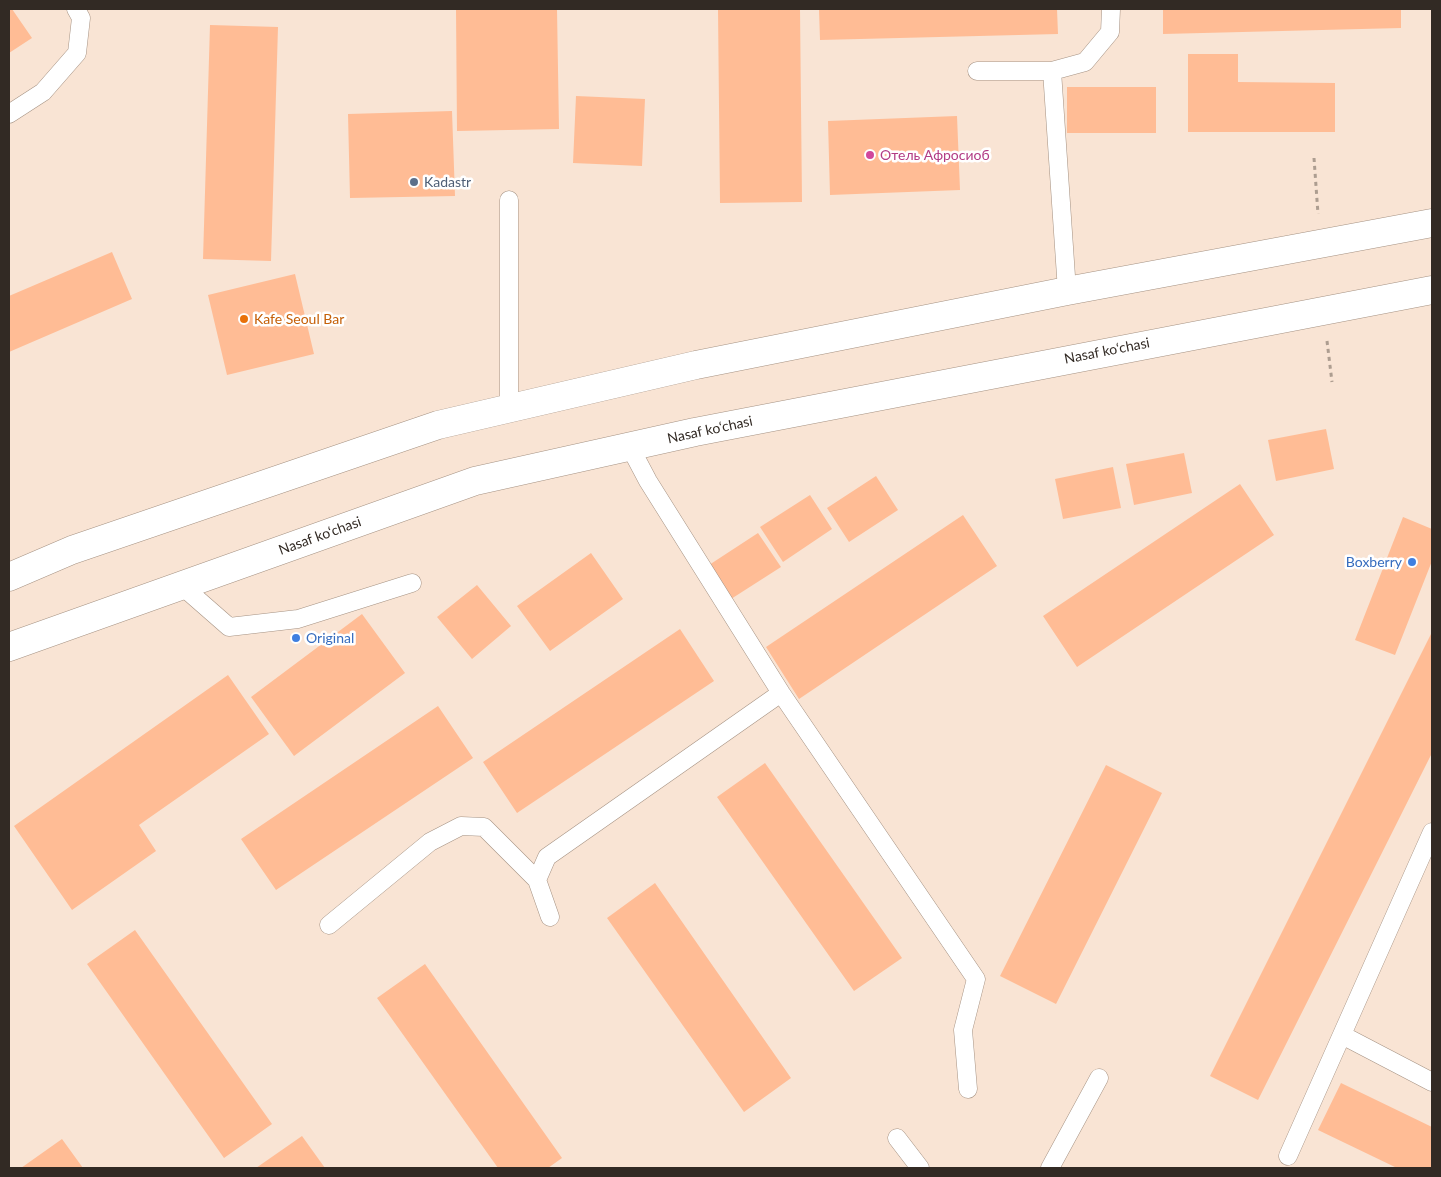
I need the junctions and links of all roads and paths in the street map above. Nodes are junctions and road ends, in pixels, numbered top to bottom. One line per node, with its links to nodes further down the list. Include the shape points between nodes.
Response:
1 (76, 9): 5 (lane, via 80,18 77,52 43,92)
2 (1111, 9): 4 (lane, via 1110,32 1085,62)
3 (977, 71): 4 (lane)
4 (1052, 71): 11 (lane)
5 (9, 114)
6 (1314, 158): 8 (path)
7 (509, 200): 14 (lane)
8 (1318, 214)
9 (1432, 223): 11 (main road)
10 (1432, 290): 15 (main road, Nasaf ko‘chasi, via 1100,352)
11 (1067, 291): 14 (main road, via 696,365)
12 (1327, 340): 13 (path)
13 (1332, 382)
14 (509, 409): 16 (main road, via 438,425 72,550)
15 (630, 447): 18 (main road, Nasaf ko‘chasi, via 475,481); 20 (lane)
16 (9, 577)
17 (412, 582): 18 (lane, via 298,619 229,627)
18 (181, 586): 19 (main road, Nasaf ko‘chasi)
19 (9, 647)
20 (781, 693): 22 (lane, via 547,856); 28 (lane, via 976,979 963,1030)
21 (1432, 832): 25 (lane)
22 (537, 880): 23 (lane); 24 (lane, via 484,827 461,826 430,842)
23 (550, 917)
24 (329, 925)
25 (1342, 1034): 27 (lane); 30 (lane)
26 (1100, 1078): 32 (lane)
27 (1432, 1082)
28 (968, 1089)
29 (897, 1138): 31 (lane)
30 (1288, 1156)
31 (920, 1168)
32 (1050, 1168)

